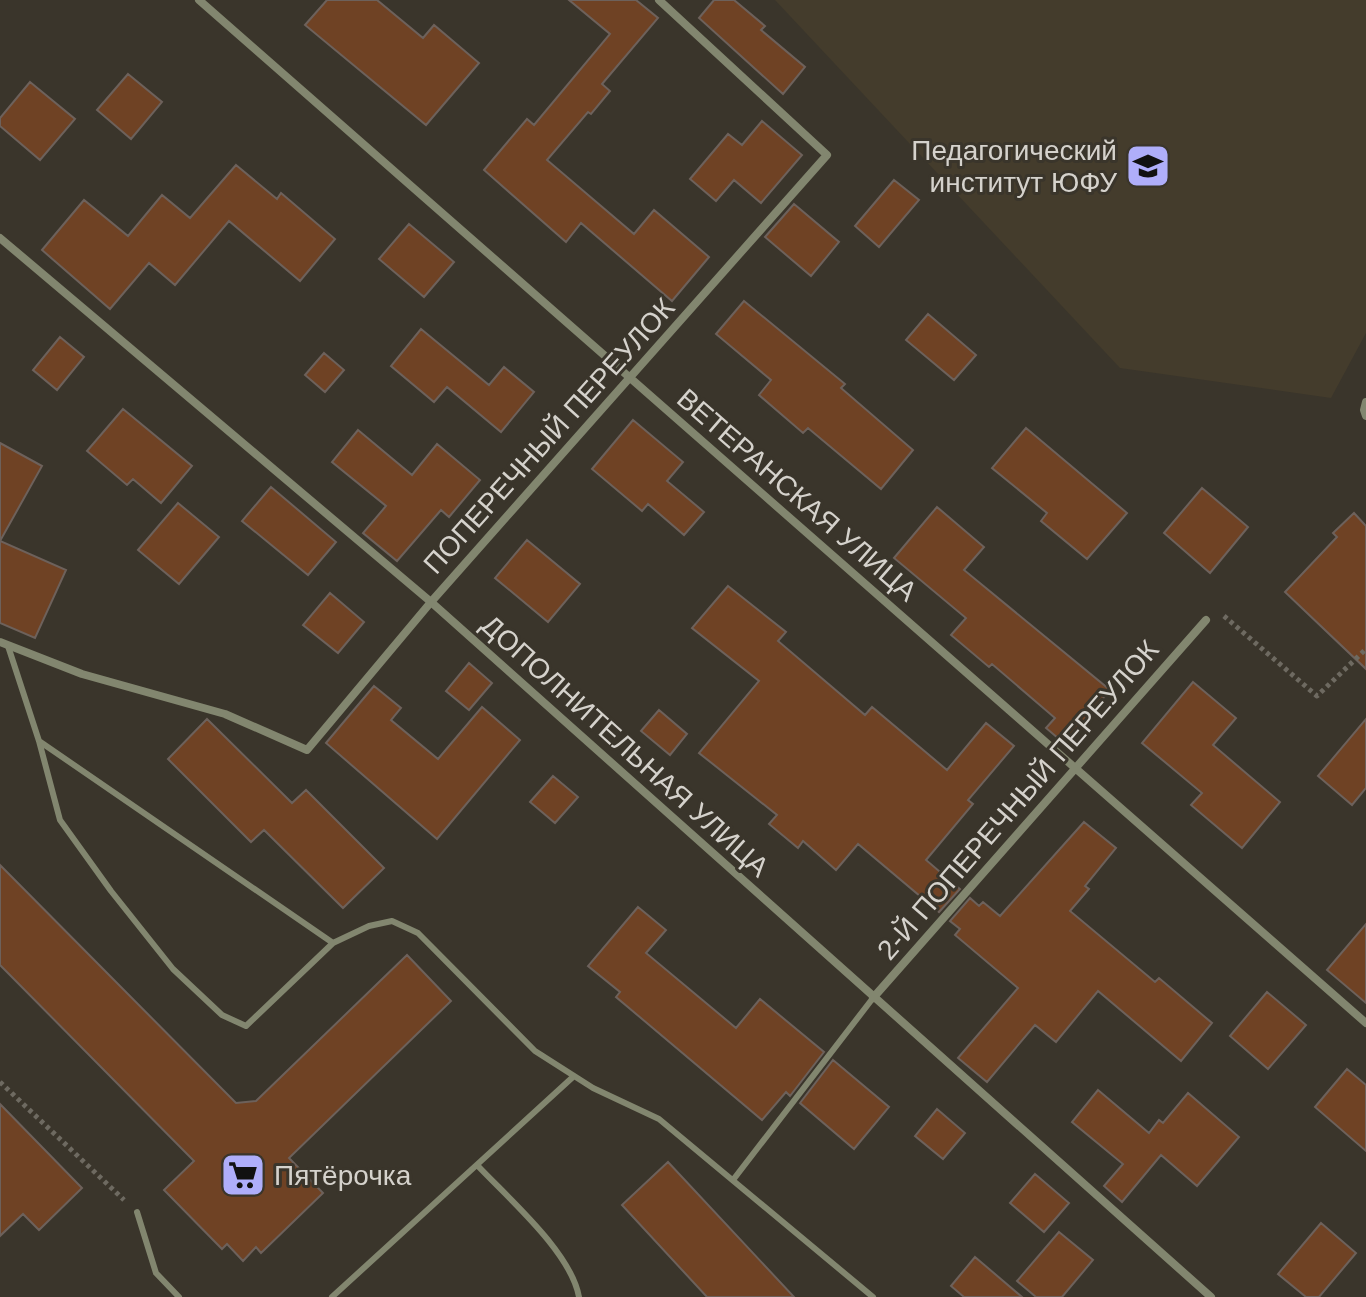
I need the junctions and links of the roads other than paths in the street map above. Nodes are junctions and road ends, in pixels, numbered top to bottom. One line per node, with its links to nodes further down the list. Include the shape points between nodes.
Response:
1 (199, 0): 4 (street, ВЕТЕРАНСКАЯ УЛИЦА)
2 (659, 0): 4 (street, ПОПЕРЕЧНЫЙ ПЕРЕУЛОК, via 827,155)
3 (0, 238): 7 (street, ДОПОЛНИТЕЛЬНАЯ УЛИЦА)
4 (630, 378): 7 (street, ПОПЕРЕЧНЫЙ ПЕРЕУЛОК); 11 (street, ВЕТЕРАНСКАЯ УЛИЦА)
5 (1366, 402): 6 (street)
6 (1366, 416)
7 (431, 602): 9 (street, ПОПЕРЕЧНЫЙ ПЕРЕУЛОК, via 307,750 225,714 82,674); 13 (street, ДОПОЛНИТЕЛЬНАЯ УЛИЦА)
8 (1206, 620): 11 (street, 2-Й ПОПЕРЕЧНЫЙ ПЕРЕУЛОК)
9 (4, 644): 10 (lane)
10 (39, 741): 12 (lane); 12 (lane, via 60,820 173,969 222,1015 246,1026)
11 (1074, 768): 13 (street, 2-Й ПОПЕРЕЧНЫЙ ПЕРЕУЛОК); 14 (street, ВЕТЕРАНСКАЯ УЛИЦА)
12 (333, 943): 15 (lane, via 392,921 418,933 535,1051)
13 (873, 998): 17 (lane, 2-Й ПОПЕРЕЧНЫЙ ПЕРЕУЛОК); 23 (street, ДОПОЛНИТЕЛЬНАЯ УЛИЦА)
14 (1366, 1023)
15 (574, 1076): 16 (lane); 17 (lane, via 659,1119)
16 (477, 1165): 20 (lane); 21 (lane, via 557,1250)
17 (733, 1180): 22 (lane)
18 (137, 1212): 19 (lane, via 156,1273)
19 (179, 1297)
20 (332, 1297)
21 (579, 1297)
22 (873, 1297)
23 (1211, 1297)

